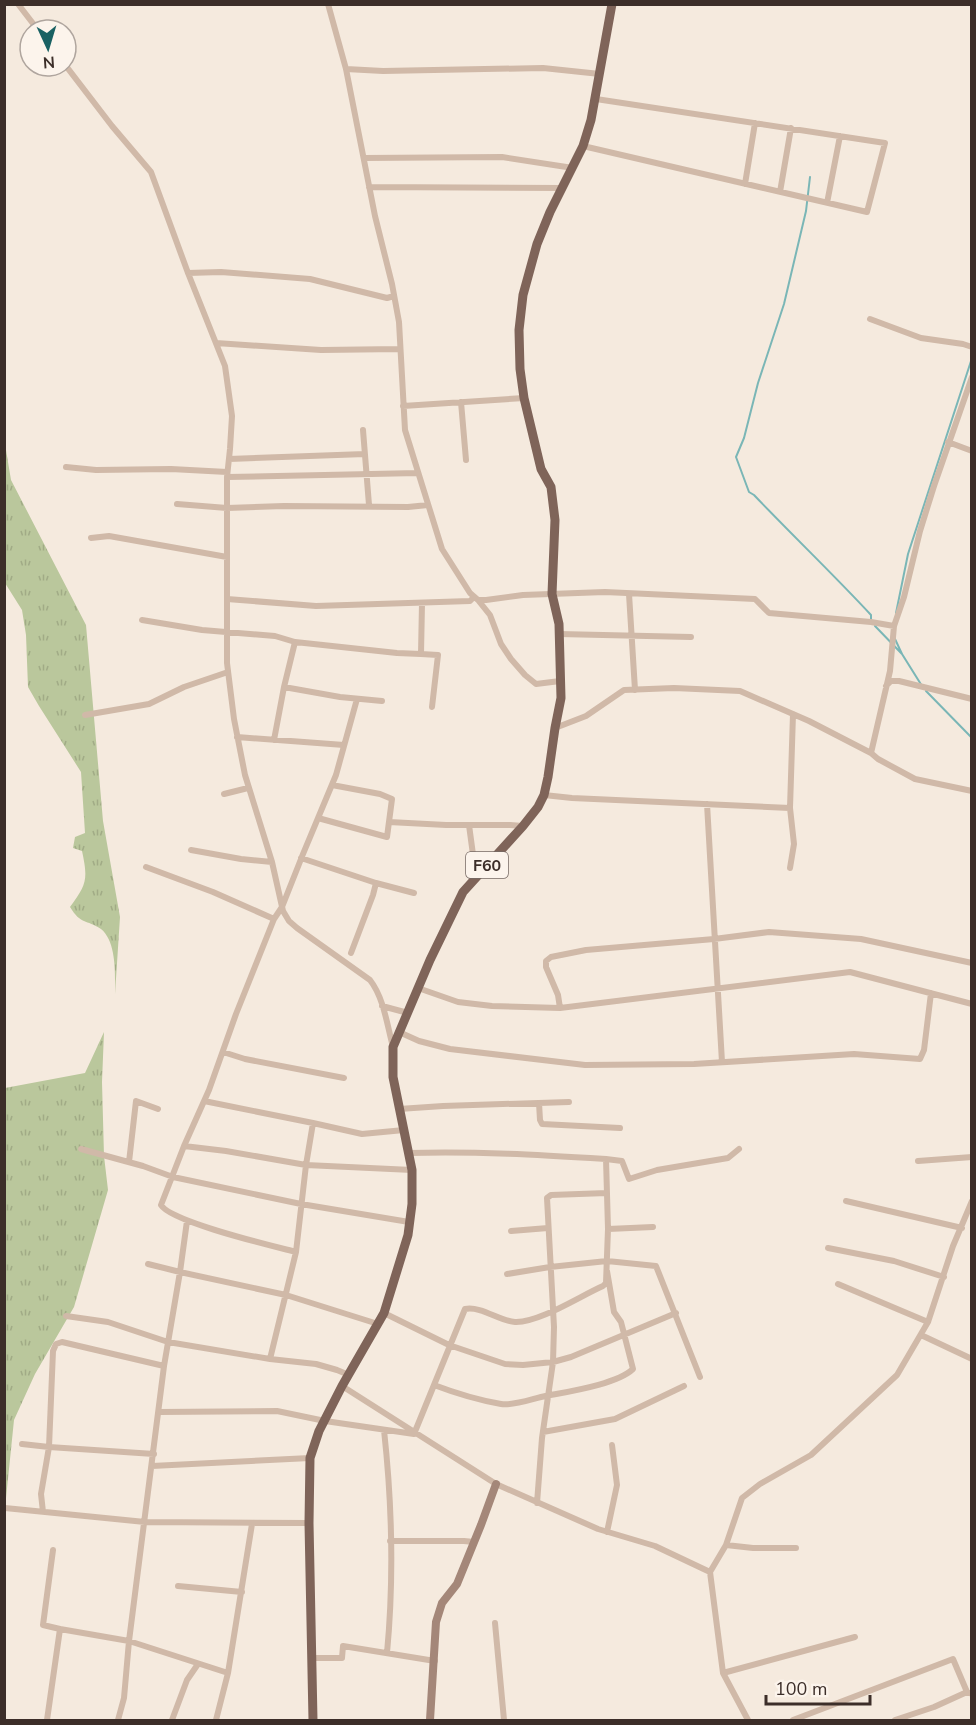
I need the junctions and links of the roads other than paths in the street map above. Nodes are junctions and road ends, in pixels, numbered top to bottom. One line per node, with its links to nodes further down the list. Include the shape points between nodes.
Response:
1 (18, 4): 4 (street)
2 (328, 4): 5 (street)
3 (612, 4): 6 (main road, F60)
4 (29, 18)
5 (346, 69): 6 (street, via 543,68); 13 (street)
6 (600, 74): 8 (main road, F60)
7 (75, 78): 20 (street, via 151,172)
8 (596, 99): 9 (street); 12 (main road, F60)
9 (755, 123): 10 (street); 15 (street)
10 (791, 128): 11 (street); 18 (street)
11 (840, 136): 19 (street); 19 (street, via 885,142 867,212)
12 (583, 146): 14 (main road, F60); 15 (street)
13 (364, 158): 14 (street, via 502,157); 16 (street)
14 (573, 168): 17 (main road, F60)
15 (745, 184): 18 (street)
16 (369, 187): 17 (street); 21 (street)
17 (563, 188): 27 (main road, F60, via 537,244 523,295 519,330)
18 (780, 192): 19 (street)
19 (827, 203)
20 (188, 273): 21 (street, via 310,279 387,298); 23 (street)
21 (394, 296): 25 (street)
22 (870, 319): 24 (street, via 921,338)
23 (216, 343): 25 (street, via 321,350); 34 (street, via 225,366 232,416)
24 (972, 347)
25 (400, 349): 29 (street)
26 (972, 377): 31 (street)
27 (524, 398): 28 (street); 46 (main road, F60, via 554,504)
28 (461, 402): 29 (street); 35 (street)
29 (403, 406): 37 (street, via 405,430)
30 (363, 430): 33 (street)
31 (948, 442): 32 (street); 52 (street)
32 (972, 451)
33 (365, 454): 34 (street); 38 (street)
34 (229, 459): 39 (street)
35 (465, 460)
36 (66, 467): 39 (street, via 171,469)
37 (418, 473): 38 (street); 42 (street)
38 (367, 474): 39 (street); 41 (street)
39 (227, 475): 43 (street)
40 (177, 504): 43 (street)
41 (369, 505): 42 (street); 43 (street)
42 (428, 506): 48 (street, via 442,549)
43 (227, 508): 45 (street)
44 (91, 538): 45 (street, via 109,536)
45 (226, 557): 49 (street)
46 (552, 594): 47 (street); 48 (street); 54 (main road, F60)
47 (629, 594): 52 (street, via 755,599 769,613); 55 (street)
48 (476, 598): 50 (street); 61 (street, via 490,615 501,644 525,675 536,684)
49 (226, 599): 50 (street, via 316,606); 53 (street)
50 (423, 603): 58 (street)
51 (142, 620): 53 (street)
52 (894, 626): 60 (street)
53 (226, 632): 57 (street, via 275,636); 59 (street)
54 (559, 634): 55 (street); 61 (main road, F60)
55 (633, 635): 56 (street); 65 (street)
56 (690, 638)
57 (295, 642): 58 (street); 64 (street)
58 (421, 654): 69 (street, via 438,655)
59 (228, 672): 71 (street, via 149,704); 73 (street)
60 (889, 672): 62 (street); 63 (street)
61 (560, 681): 72 (main road, F60)
62 (897, 681): 63 (street); 67 (street)
63 (886, 686): 76 (street)
64 (284, 687): 66 (street); 74 (street)
65 (635, 690): 70 (street, via 740,691); 72 (street, via 624,690 586,716)
66 (357, 699): 68 (street); 75 (street)
67 (972, 699)
68 (382, 701)
69 (432, 707)
70 (793, 714): 76 (street); 83 (street)
71 (85, 716)
72 (555, 728): 81 (main road, F60)
73 (237, 737): 74 (street); 78 (street)
74 (274, 740): 75 (street)
75 (344, 745): 77 (street)
76 (871, 753): 79 (street, via 915,779)
77 (332, 785): 84 (street); 85 (street, via 392,798)
78 (248, 788): 80 (street); 90 (street)
79 (972, 790)
80 (224, 794)
81 (544, 795): 82 (street); 87 (main road, F60)
82 (707, 804): 83 (street); 98 (street)
83 (790, 808): 92 (street, via 794,844)
84 (318, 818): 85 (street, via 387,837); 89 (street)
85 (389, 822): 86 (street)
86 (469, 825): 87 (street); 93 (street)
87 (523, 826): 93 (main road, F60)
88 (191, 850): 90 (street)
89 (301, 858): 94 (street); 96 (street)
90 (272, 862): 96 (street)
91 (146, 867): 97 (street)
92 (790, 868)
93 (479, 874): 101 (main road, F60, via 464,892)
94 (376, 883): 95 (street); 99 (street)
95 (414, 892)
96 (282, 907): 97 (street); 105 (street, via 297,928 370,980)
97 (274, 919): 110 (street)
98 (714, 939): 100 (street, via 769,932 861,939); 102 (street); 106 (street, via 586,950 551,957 546,967)
99 (351, 953)
100 (972, 963)
101 (418, 988): 106 (street, via 458,1002); 107 (main road, F60)
102 (717, 988): 103 (street, via 850,972); 106 (street); 111 (street)
103 (931, 993): 104 (street); 111 (street, via 920,1059 854,1054)
104 (972, 1004)
105 (382, 1005): 107 (street); 109 (street)
106 (560, 1008)
107 (408, 1013): 108 (main road, F60)
108 (399, 1032): 109 (main road, F60); 111 (street, via 450,1049 585,1065)
109 (393, 1047): 117 (main road, F60)
110 (223, 1052): 112 (street); 113 (street)
111 (722, 1062)
112 (344, 1078)
113 (204, 1101): 118 (street); 121 (street)
114 (569, 1102): 115 (street)
115 (539, 1103): 117 (street); 119 (street, via 542,1124)
116 (158, 1109): 128 (street, via 136,1101)
117 (399, 1109): 120 (main road, F60)
118 (313, 1123): 120 (street, via 362,1134); 129 (street)
119 (620, 1128)
120 (404, 1130): 124 (main road, F60)
121 (184, 1146): 129 (street); 131 (street)
122 (81, 1149): 128 (street)
123 (739, 1149): 126 (street, via 728,1158 629,1179 622,1161)
124 (409, 1153): 126 (street); 130 (main road, F60)
125 (972, 1157): 127 (street)
126 (606, 1159): 132 (street)
127 (918, 1161)
128 (129, 1162): 131 (street)
129 (306, 1165): 130 (street); 135 (street)
130 (412, 1170): 137 (main road, F60)
131 (173, 1177): 135 (street); 136 (street, via 161,1205)
132 (607, 1193): 139 (street, via 548,1196); 141 (street)
133 (846, 1201): 140 (street)
134 (972, 1201): 140 (street)
135 (301, 1204): 137 (street); 144 (street)
136 (187, 1221): 144 (street); 149 (street)
137 (409, 1222): 155 (main road, F60)
138 (653, 1227): 141 (street)
139 (548, 1228): 142 (street); 147 (street)
140 (962, 1228): 151 (street)
141 (608, 1229): 145 (street)
142 (511, 1231)
143 (828, 1248): 151 (street, via 894,1261)
144 (296, 1252): 153 (street)
145 (607, 1261): 147 (street); 148 (street); 156 (street, via 656,1266)
146 (148, 1264): 149 (street)
147 (550, 1267): 150 (street); 154 (street)
148 (608, 1271): 154 (street, via 603,1286); 160 (street, via 614,1312)
149 (180, 1272): 153 (street); 162 (street)
150 (507, 1274)
151 (944, 1277): 158 (street)
152 (838, 1284): 158 (street)
153 (286, 1295): 159 (street); 164 (street)
154 (554, 1310): 163 (street, via 519,1322 465,1309); 166 (street)
155 (384, 1312): 159 (main road, F60); 163 (street)
156 (676, 1313): 160 (street); 169 (street)
157 (66, 1316): 162 (street, via 108,1322)
158 (928, 1322): 161 (street)
159 (378, 1324): 168 (main road, F60)
160 (625, 1334): 166 (street); 173 (street, via 631,1371 588,1388)
161 (921, 1335): 165 (street); 195 (street, via 897,1374 819,1448 742,1498)
162 (168, 1342): 164 (street); 167 (street)
163 (449, 1345): 166 (street, via 505,1364); 170 (street)
164 (270, 1359): 168 (street, via 316,1364)
165 (972, 1359)
166 (553, 1362): 173 (street)
167 (164, 1366): 174 (street); 181 (street, via 62,1342 56,1344)
168 (349, 1375): 171 (main road, F60)
169 (700, 1377)
170 (434, 1384): 173 (street, via 503,1404); 178 (street)
171 (342, 1386): 175 (main road, F60); 178 (street)
172 (684, 1386): 177 (street, via 615,1419)
173 (548, 1396): 177 (street)
174 (159, 1412): 175 (street, via 277,1411); 182 (street)
175 (324, 1421): 176 (street); 183 (main road, F60)
176 (384, 1430): 178 (street); 193 (street, via 390,1481)
177 (543, 1432): 186 (street)
178 (414, 1434): 185 (street)
179 (22, 1444): 181 (street)
180 (612, 1445): 192 (street, via 617,1485)
181 (49, 1447): 182 (street); 188 (street, via 41,1494)
182 (154, 1454): 184 (street)
183 (310, 1458): 184 (street); 190 (main road, F60)
184 (152, 1466): 189 (street)
185 (496, 1484): 186 (street); 194 (street)
186 (537, 1503): 192 (street)
187 (5, 1508): 188 (street)
188 (43, 1512): 189 (street)
189 (145, 1522): 191 (street); 204 (street)
190 (309, 1523): 191 (street); 206 (main road, F60)
191 (252, 1524): 200 (street)
192 (607, 1532): 198 (street, via 655,1546)
193 (390, 1541): 194 (street); 205 (street)
194 (474, 1542): 207 (street, via 457,1584 442,1603 436,1622)
195 (726, 1545): 196 (street); 198 (street)
196 (796, 1548)
197 (52, 1550): 202 (street, via 43,1625)
198 (710, 1572): 210 (street)
199 (178, 1586): 200 (street)
200 (242, 1592): 209 (street)
201 (495, 1623): 218 (street)
202 (60, 1629): 204 (street); 212 (street)
203 (855, 1637): 210 (street)
204 (129, 1641): 208 (street); 213 (street)
205 (387, 1653): 206 (street, via 343,1646 342,1658); 207 (street)
206 (312, 1658): 216 (main road, F60)
207 (435, 1661): 217 (street)
208 (198, 1664): 209 (street); 214 (street)
209 (228, 1673): 215 (street)
210 (723, 1673): 219 (street)
211 (969, 1693): 220 (street, via 953,1659); 221 (street)
212 (47, 1720)
213 (118, 1720)
214 (172, 1720)
215 (216, 1720)
216 (313, 1720)
217 (430, 1720)
218 (504, 1720)
219 (748, 1720)
220 (793, 1720)
221 (896, 1720)

